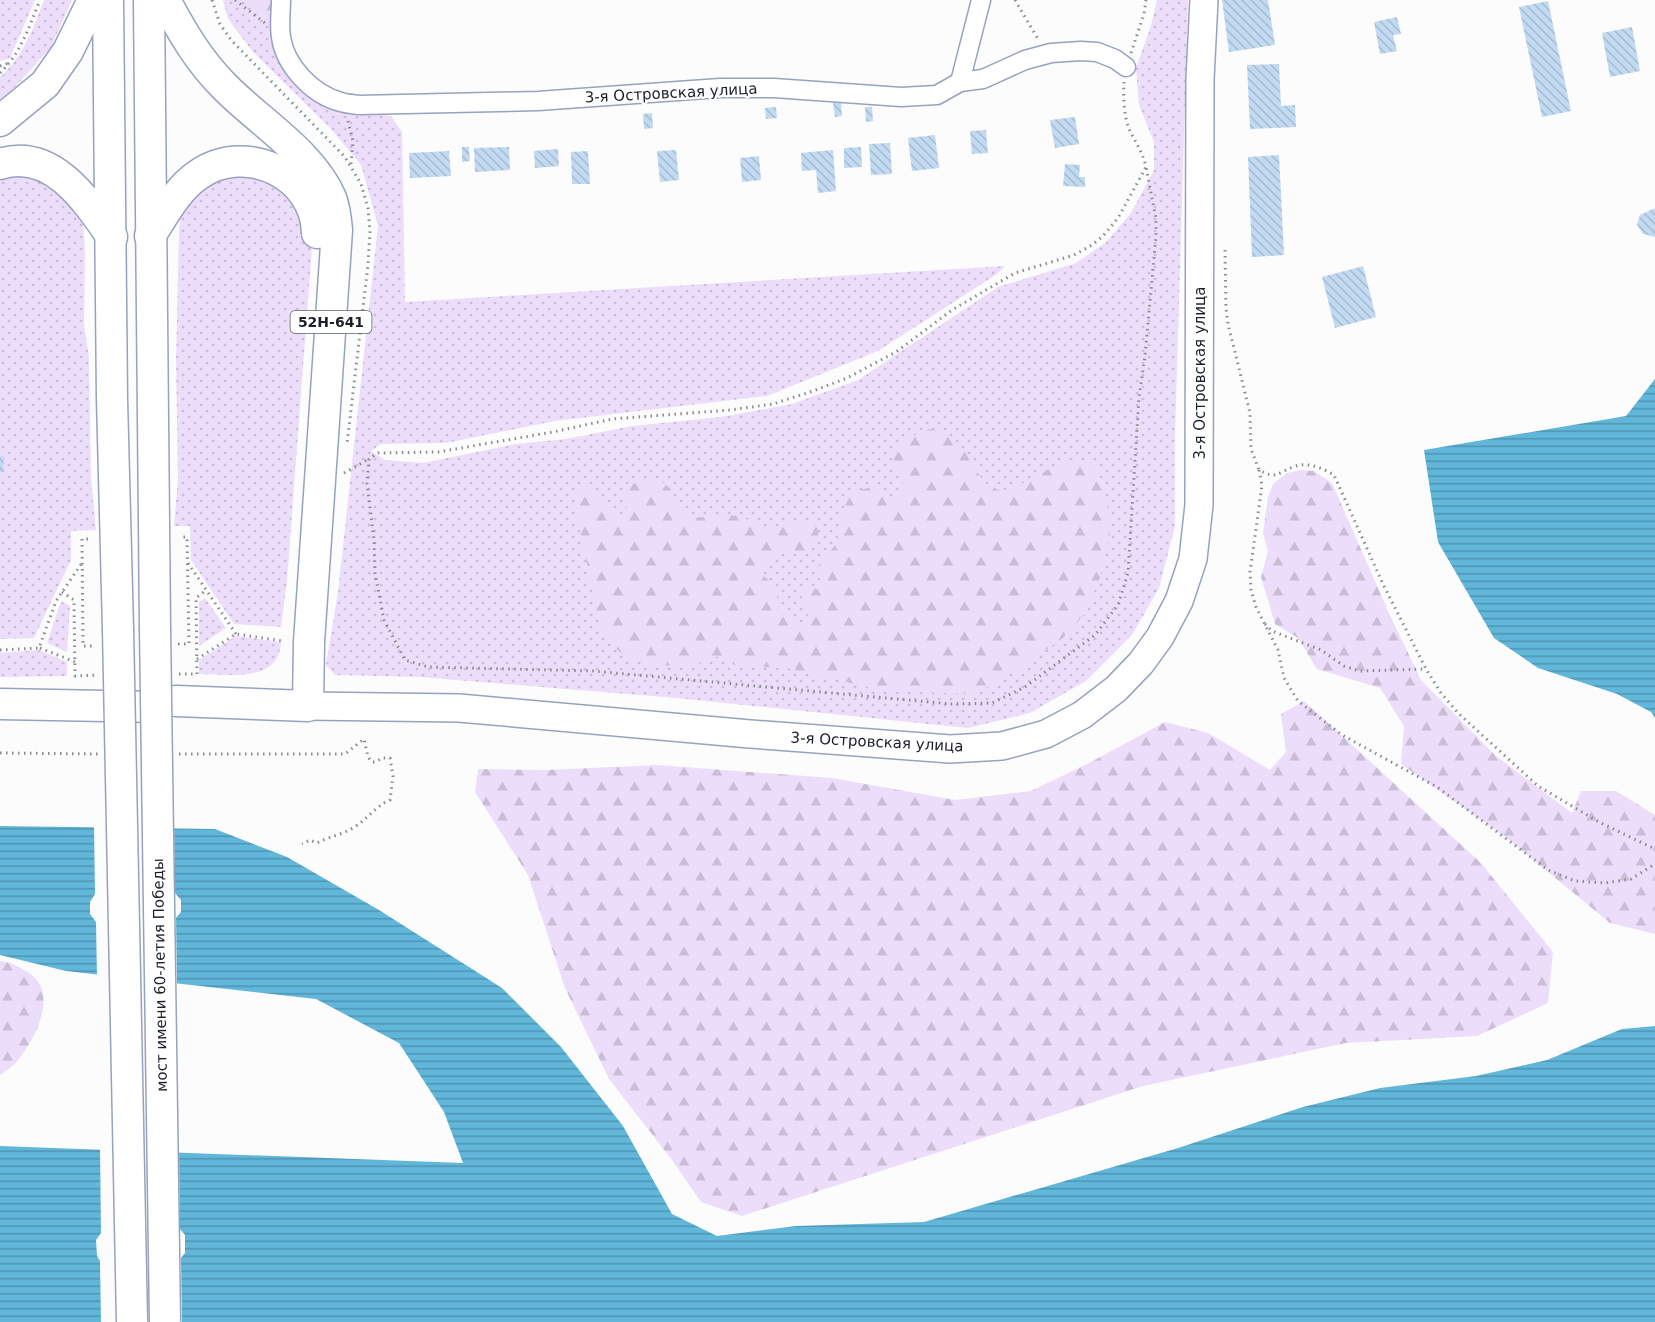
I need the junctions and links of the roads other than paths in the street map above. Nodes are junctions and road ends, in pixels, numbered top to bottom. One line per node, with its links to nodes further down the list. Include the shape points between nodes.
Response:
1 (93, 0): 10 (main road, via 68,51 45,84)
2 (108, 0): 13 (main road)
3 (149, 0): 12 (main road, мост имени 60-летия Победы)
4 (165, 0): 17 (main road, 52Н-641, via 200,60 309,164 332,199 336,214 309,642)
5 (281, 0): 9 (street, 3-я Островская улица, via 280,36 298,73 340,102 359,105 538,101 720,87 901,97 936,95)
6 (981, 0): 9 (street)
7 (1204, 0): 17 (main road, 3-я Островская улица, via 1200,79 1199,505 1193,559 1179,601 1160,637 1116,689 1082,716 1046,734 1002,746 950,749 459,708)
8 (1126, 68): 9 (street, 3-я Островская улица, via 1097,52 1051,54)
9 (960, 82)
10 (0, 121)
11 (0, 164): 13 (main road, via 22,162 52,170 71,184)
12 (150, 236): 17 (main road, 52Н-641, via 174,199 198,175 218,165 241,161 265,164 285,174 301,189 317,222 291,658); 19 (main road, мост имени 60-летия Победы, bridge, via 166,636)
13 (112, 237): 18 (main road, bridge, via 106,637)
14 (0, 688): 15 (main road)
15 (87, 692)
16 (0, 704): 17 (main road)
17 (300, 706)
18 (132, 1322)
19 (165, 1322)

